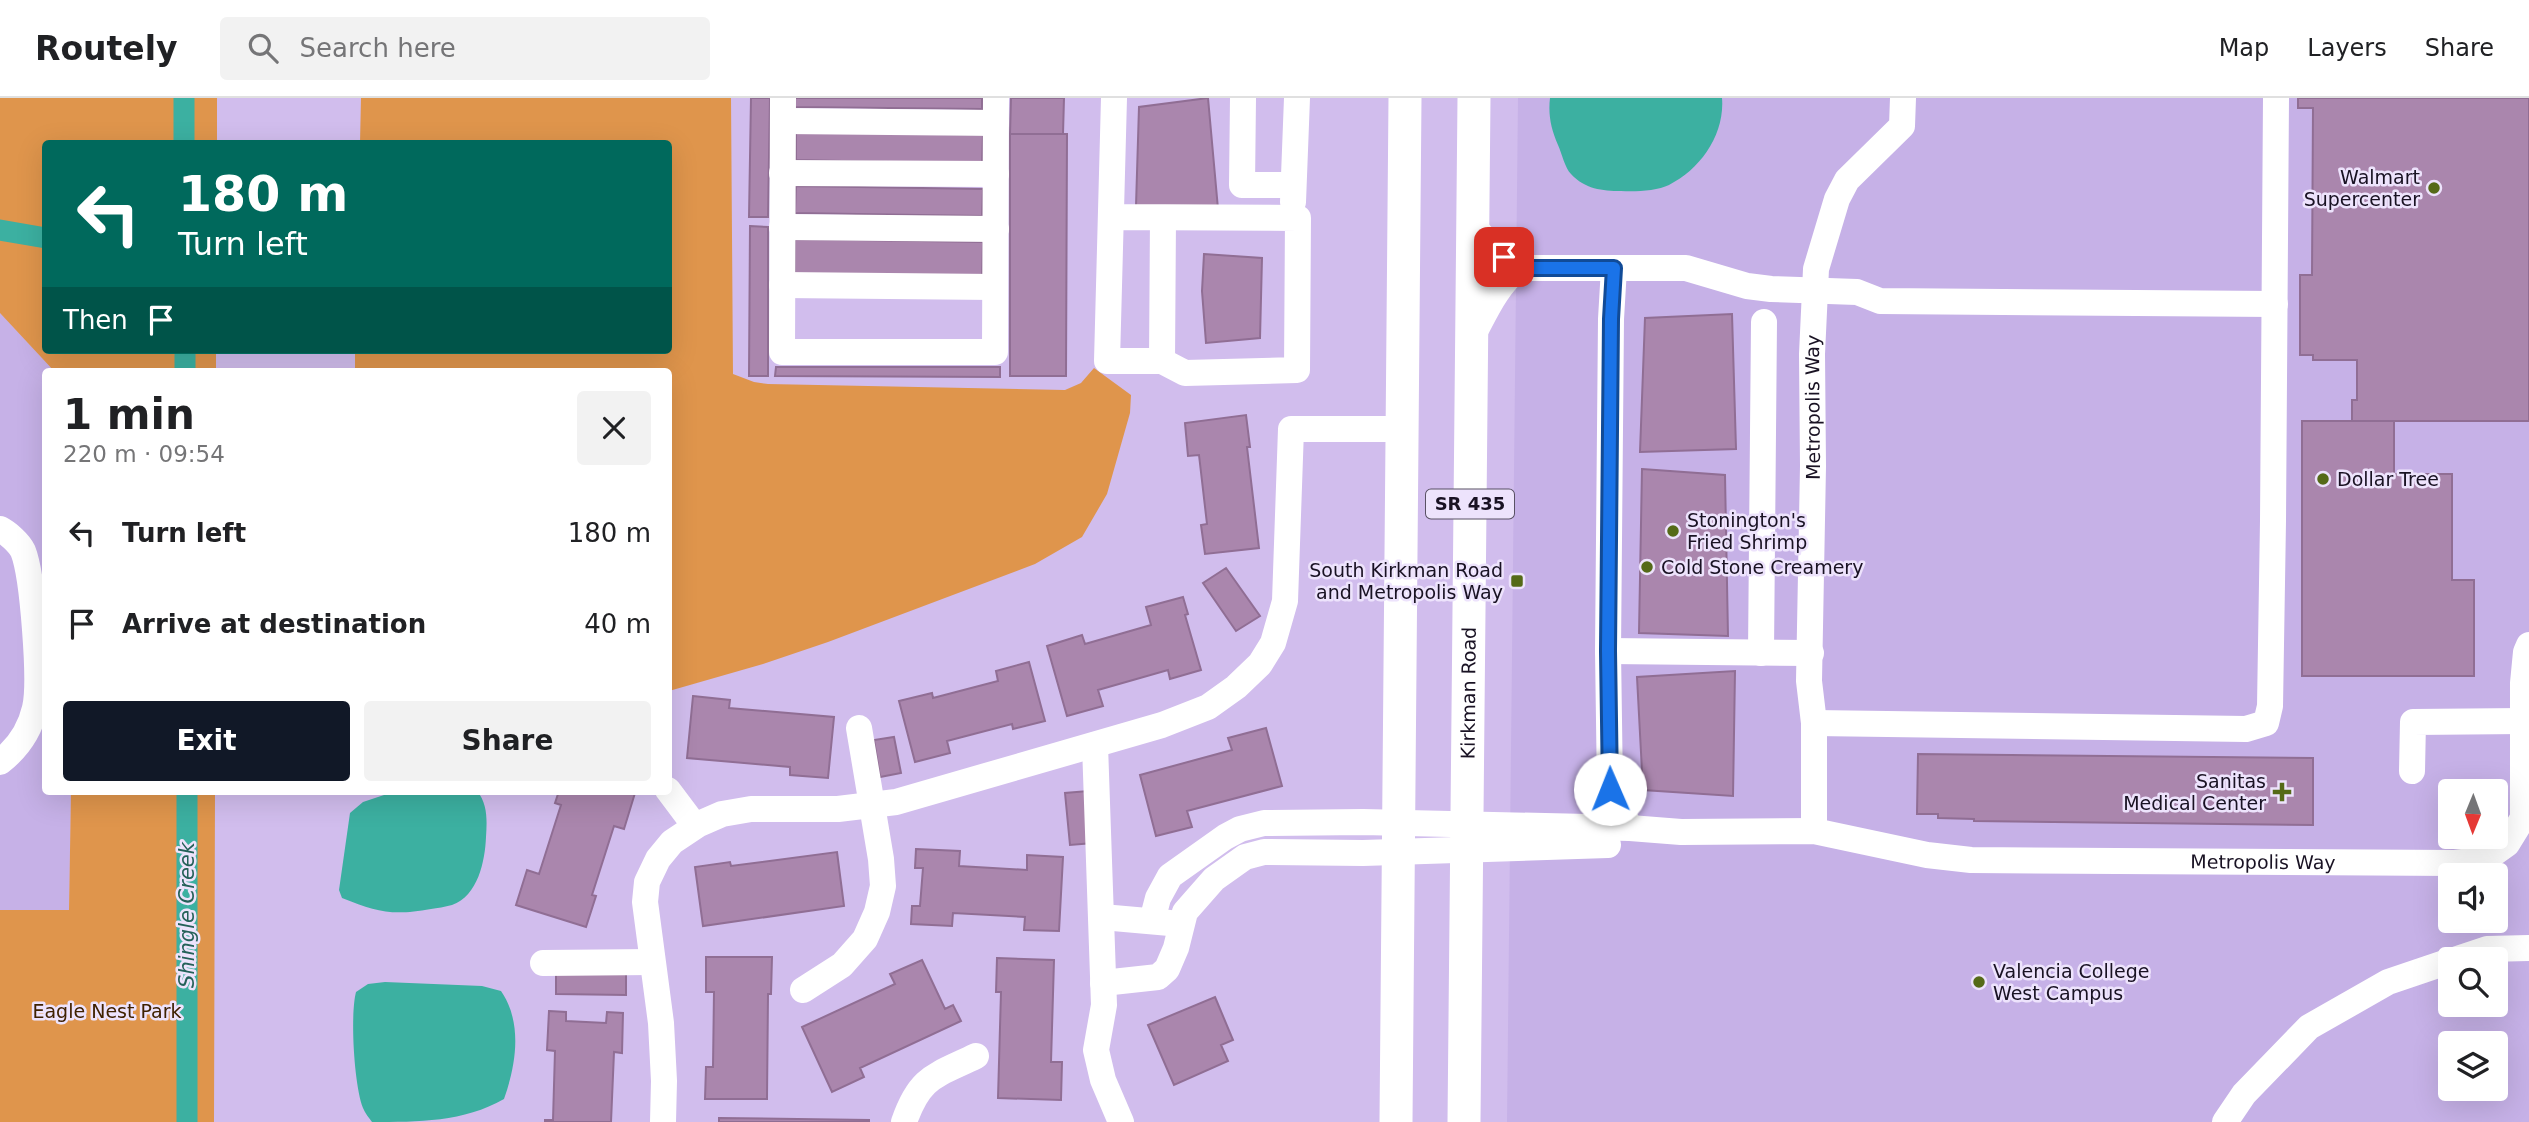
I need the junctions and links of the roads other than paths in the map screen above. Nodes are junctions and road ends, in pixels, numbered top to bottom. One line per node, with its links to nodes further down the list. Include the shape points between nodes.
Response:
1 (1114, 98): 13 (street)
2 (1243, 98): 12 (street, via 1242,185)
3 (1297, 98): 12 (street)
4 (1405, 98): 28 (main road, SR 435)
5 (1474, 98): 16 (main road, Kirkman Road / SR 435)
6 (1903, 98): 23 (street, Metropolis Way, via 1902,126 1847,180 1837,199 1819,255)
7 (2276, 98): 24 (street)
8 (783, 110): 9 (street); 10 (street)
9 (996, 110): 11 (street)
10 (782, 173): 11 (street); 17 (street)
11 (996, 174): 18 (street)
12 (1293, 185): 15 (street)
13 (1111, 217): 14 (street); 27 (street, via 1107,361)
14 (1163, 218): 15 (street); 27 (street)
15 (1292, 218): 27 (street, via 1298,218 1297,370 1185,373)
16 (1473, 226): 19 (street); 26 (main road, Kirkman Road / SR 435)
17 (782, 228): 18 (street); 21 (street)
18 (996, 229): 22 (street)
19 (1519, 268): 20 (street); 26 (street, via 1492,299)
20 (1614, 268): 23 (street, via 1686,268 1747,286); 31 (street)
21 (782, 285): 22 (street); 22 (street, via 782,352 995,352)
22 (995, 287)
23 (1815, 291): 24 (street, via 1857,292 1880,301); 33 (street, Metropolis Way)
24 (2275, 303): 35 (street, via 2270,706 2266,723 2246,729)
25 (1764, 322): 32 (street)
26 (1472, 336): 50 (main road, Kirkman Road / SR 435)
27 (1162, 361)
28 (1403, 429): 37 (street, via 1291,429 1285,600 1273,643 1260,664 1208,707); 49 (main road, SR 435)
29 (1, 527): 38 (street, via 22,549 30,577 37,672 36,706 26,733)
30 (2529, 645): 34 (street, Metropolis Way)
31 (1608, 651): 32 (street); 40 (street)
32 (1761, 653): 33 (street)
33 (1811, 653): 35 (street, Metropolis Way)
34 (2523, 721): 39 (street, via 2413,722); 47 (street, Metropolis Way, via 2523,818 2507,844 2486,859 2455,863 1971,860)
35 (1814, 723): 47 (street, Metropolis Way)
36 (859, 728): 42 (street)
37 (1095, 745): 42 (street); 52 (street)
38 (0, 762)
39 (2412, 771)
40 (1610, 789): 45 (street); 46 (street)
41 (672, 795): 44 (street)
42 (872, 805): 44 (street, via 751,808); 61 (street, via 883,886 877,912 865,939 842,965)
43 (1264, 823): 49 (street); 51 (street); 53 (street, via 1233,833 1170,876)
44 (695, 826): 57 (street, via 672,842 647,882)
45 (1574, 827): 46 (street); 50 (street)
46 (1630, 828): 48 (street)
47 (1814, 831): 48 (street, Metropolis Way)
48 (1681, 832): 50 (street, via 1632,845)
49 (1399, 837): 50 (street); 51 (street); 66 (main road, SR 435)
50 (1466, 837): 67 (main road, Kirkman Road / SR 435)
51 (1264, 852): 54 (street, via 1245,857 1214,879 1185,912)
52 (1102, 917): 53 (street); 60 (street)
53 (1152, 922): 54 (street)
54 (1182, 925): 60 (street, via 1177,948 1158,977)
55 (2508, 948): 56 (street)
56 (2529, 948)
57 (652, 961): 58 (street); 63 (street, via 661,1023)
58 (543, 962)
59 (2438, 965): 68 (street, via 2388,982 2309,1027 2244,1094)
60 (1103, 983): 65 (street, via 1096,1050 1103,1080)
61 (803, 990)
62 (976, 1056): 64 (street, via 927,1079)
63 (663, 1122)
64 (904, 1122)
65 (1122, 1122)
66 (1396, 1122)
67 (1464, 1122)
68 (2225, 1122)

